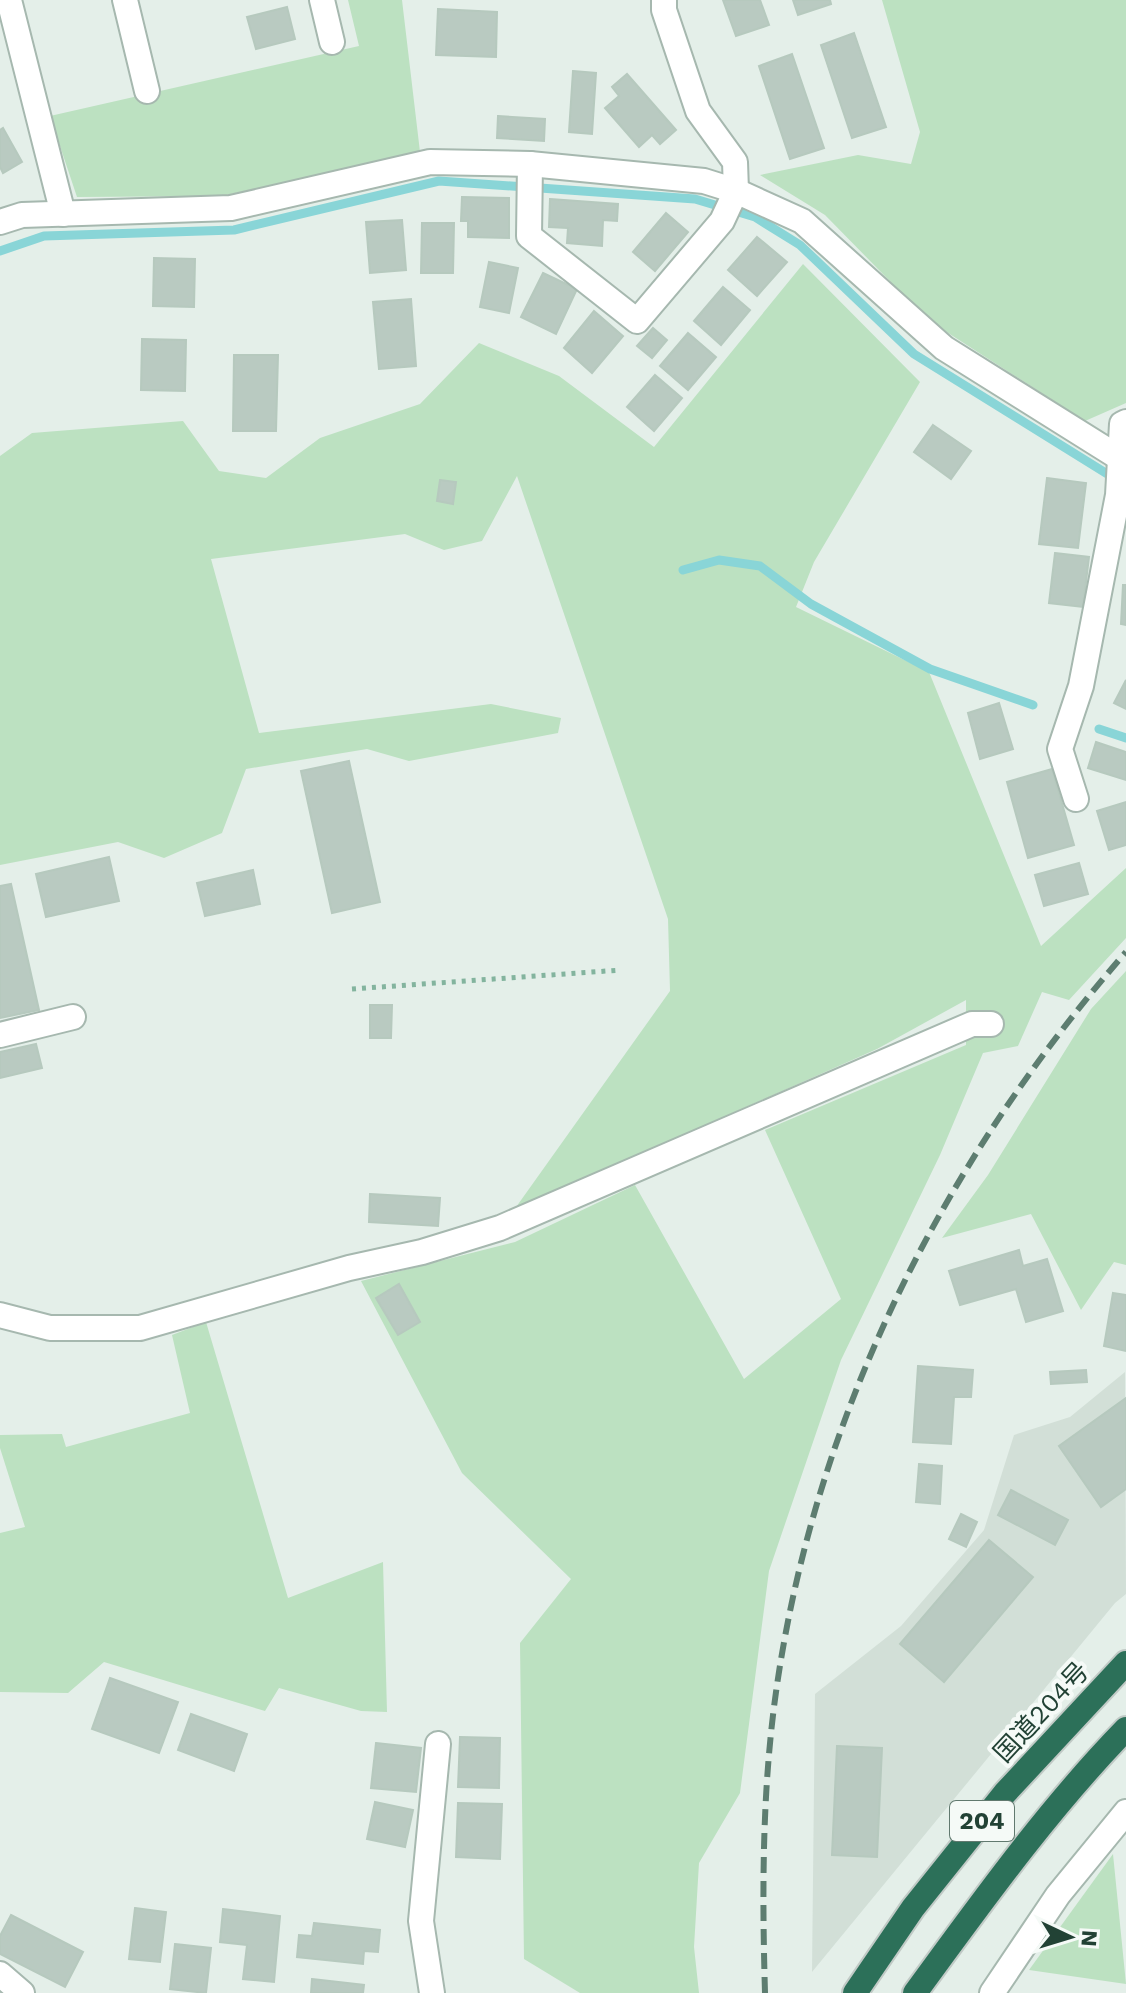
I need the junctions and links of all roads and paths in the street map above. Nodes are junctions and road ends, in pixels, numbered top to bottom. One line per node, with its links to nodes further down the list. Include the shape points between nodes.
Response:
1 (9, 0): 9 (street)
2 (125, 0): 6 (street)
3 (322, 0): 5 (street)
4 (664, 0): 8 (street, via 698,111 735,162)
5 (332, 42)
6 (147, 91)
7 (530, 164): 8 (street, via 704,181); 8 (street, via 529,236 637,321 722,221); 9 (street, via 430,162 231,208)
8 (736, 191): 12 (street, via 802,221 944,348)
9 (63, 214): 10 (street, via 22,215)
10 (0, 222)
11 (1126, 422): 12 (street)
12 (1123, 461): 13 (street, via 1081,686 1060,749)
13 (1076, 799)
14 (621, 970): 15 (path)
15 (352, 989)
16 (73, 1017): 18 (street)
17 (991, 1024): 19 (street, via 972,1024 500,1228 422,1252 140,1328 50,1328)
18 (0, 1035)
19 (0, 1315)
20 (1126, 1663): 27 (highway, 国道204号 / 204, via 1005,1793 913,1908)
21 (1126, 1729): 28 (highway, 204, via 999,1881)
22 (438, 1744): 26 (street, via 421,1921)
23 (1126, 1812): 29 (street, via 1058,1895)
24 (0, 1974): 25 (street)
25 (22, 1993)
26 (432, 1993)
27 (855, 1993)
28 (915, 1993)
29 (992, 1993)

